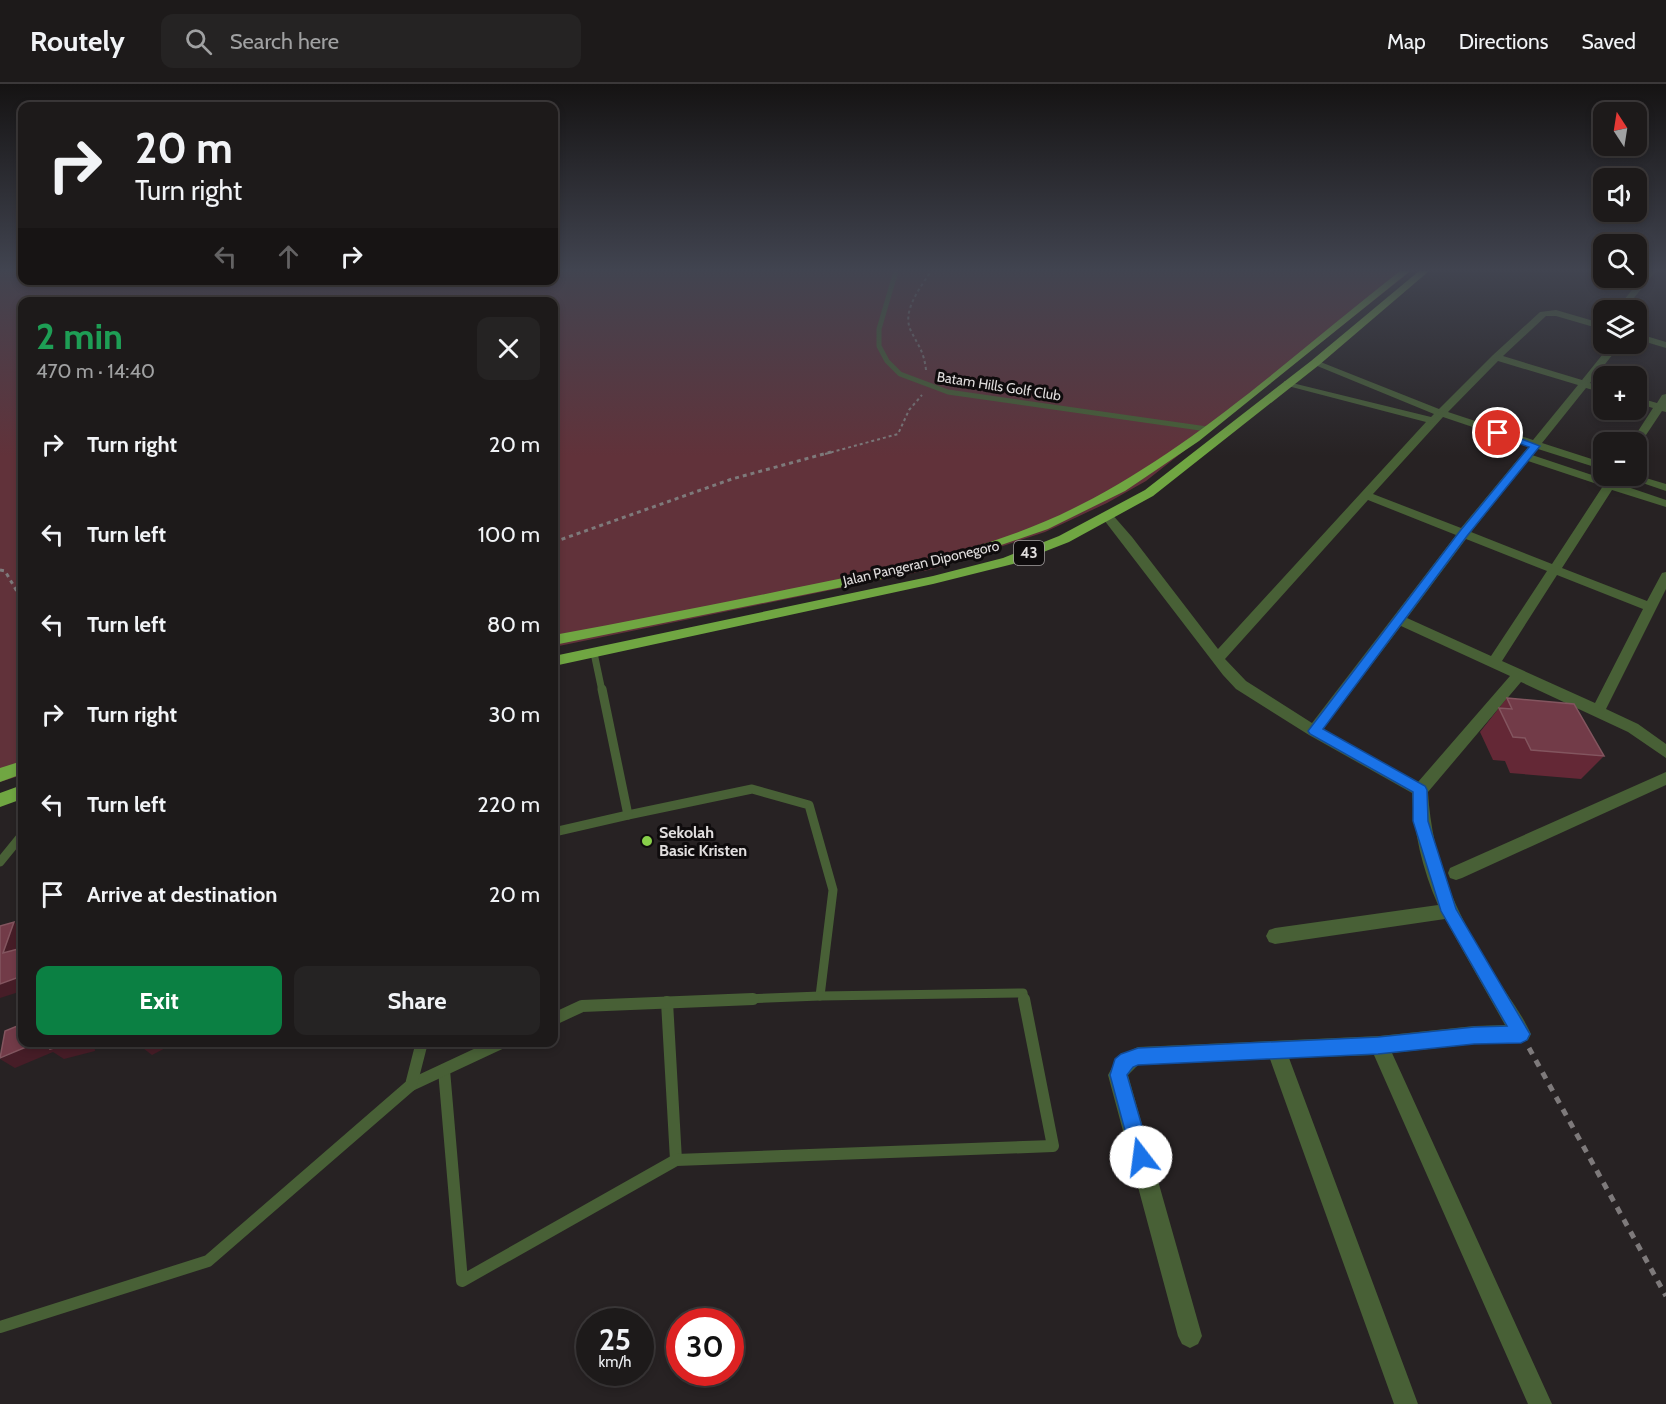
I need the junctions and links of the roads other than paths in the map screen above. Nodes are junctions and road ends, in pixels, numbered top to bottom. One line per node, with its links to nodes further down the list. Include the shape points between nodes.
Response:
1 (879, 333): 17 (lane, Batam Hills Golf Club, via 879,346 887,361 900,374 929,387)
2 (1329, 333): 17 (highway, Jalan Pangeran Diponegoro / 43)
3 (1352, 333): 9 (highway, Jalan Pangeran Diponegoro / 43)
4 (1523, 333): 8 (street)
5 (1647, 339): 6 (street)
6 (1666, 345)
7 (1608, 354): 11 (street)
8 (1496, 357): 11 (street); 16 (street)
9 (1315, 363): 10 (highway, Jalan Pangeran Diponegoro / 43); 16 (street)
10 (1288, 383): 16 (street); 29 (highway, Jalan Pangeran Diponegoro / 43, via 1149,493)
11 (1583, 384): 12 (street); 19 (street)
12 (1593, 387)
13 (1666, 397): 15 (street)
14 (1647, 403): 15 (street)
15 (1663, 408): 18 (street)
16 (1437, 417): 19 (street); 27 (street)
17 (1207, 429): 35 (highway, Jalan Pangeran Diponegoro / 43, via 1121,488 1042,526 972,551 897,571)
18 (1644, 432)
19 (1535, 446): 20 (street); 21 (street)
20 (1527, 457): 22 (street); 30 (street)
21 (1593, 464)
22 (1593, 475)
23 (1647, 482): 26 (street)
24 (1608, 486): 31 (street)
25 (1626, 486): 28 (street)
26 (1666, 488)
27 (1366, 495): 30 (street); 37 (street)
28 (1666, 504)
29 (1107, 516): 36 (highway, Jalan Pangeran Diponegoro / 43, via 1064,539 1008,561); 37 (street)
30 (1463, 534): 31 (street); 34 (street)
31 (1555, 568): 33 (street); 39 (street)
32 (1666, 576): 33 (street)
33 (1649, 607): 41 (street)
34 (1400, 620): 39 (street); 42 (street)
35 (558, 639)
36 (594, 653): 38 (highway, Jalan Pangeran Diponegoro / 43); 50 (lane)
37 (1218, 658): 42 (street, via 1241,685)
38 (558, 660)
39 (1493, 664): 40 (street)
40 (1518, 676): 41 (street); 47 (street)
41 (1598, 711): 43 (street, via 1633,728)
42 (1314, 731): 47 (street)
43 (1666, 752)
44 (18, 769): 45 (highway)
45 (0, 775)
46 (1666, 778): 54 (street)
47 (1420, 790): 55 (street, via 1420,821)
48 (18, 793): 49 (highway)
49 (0, 800)
50 (628, 815): 51 (lane); 57 (lane, via 752,789 809,805 833,890)
51 (558, 831)
52 (18, 840): 53 (lane)
53 (0, 862)
54 (1456, 873)
55 (1448, 911): 56 (street); 60 (street, via 1521,1034)
56 (1275, 936)
57 (820, 996): 58 (lane); 66 (lane, via 1023,993 1053,1146)
58 (667, 1002): 59 (lane, via 582,1006); 66 (lane)
59 (558, 1017)
60 (1378, 1046): 63 (street); 70 (street)
61 (421, 1047): 65 (lane)
62 (492, 1047): 64 (lane)
63 (1276, 1050): 68 (street, via 1138,1056 1127,1060 1119,1075); 69 (street)
64 (444, 1070): 65 (lane); 66 (lane, via 462,1281)
65 (411, 1085): 67 (lane, via 208,1261)
66 (676, 1160)
67 (0, 1327)
68 (1190, 1336)
69 (1406, 1404)
70 (1540, 1404)

